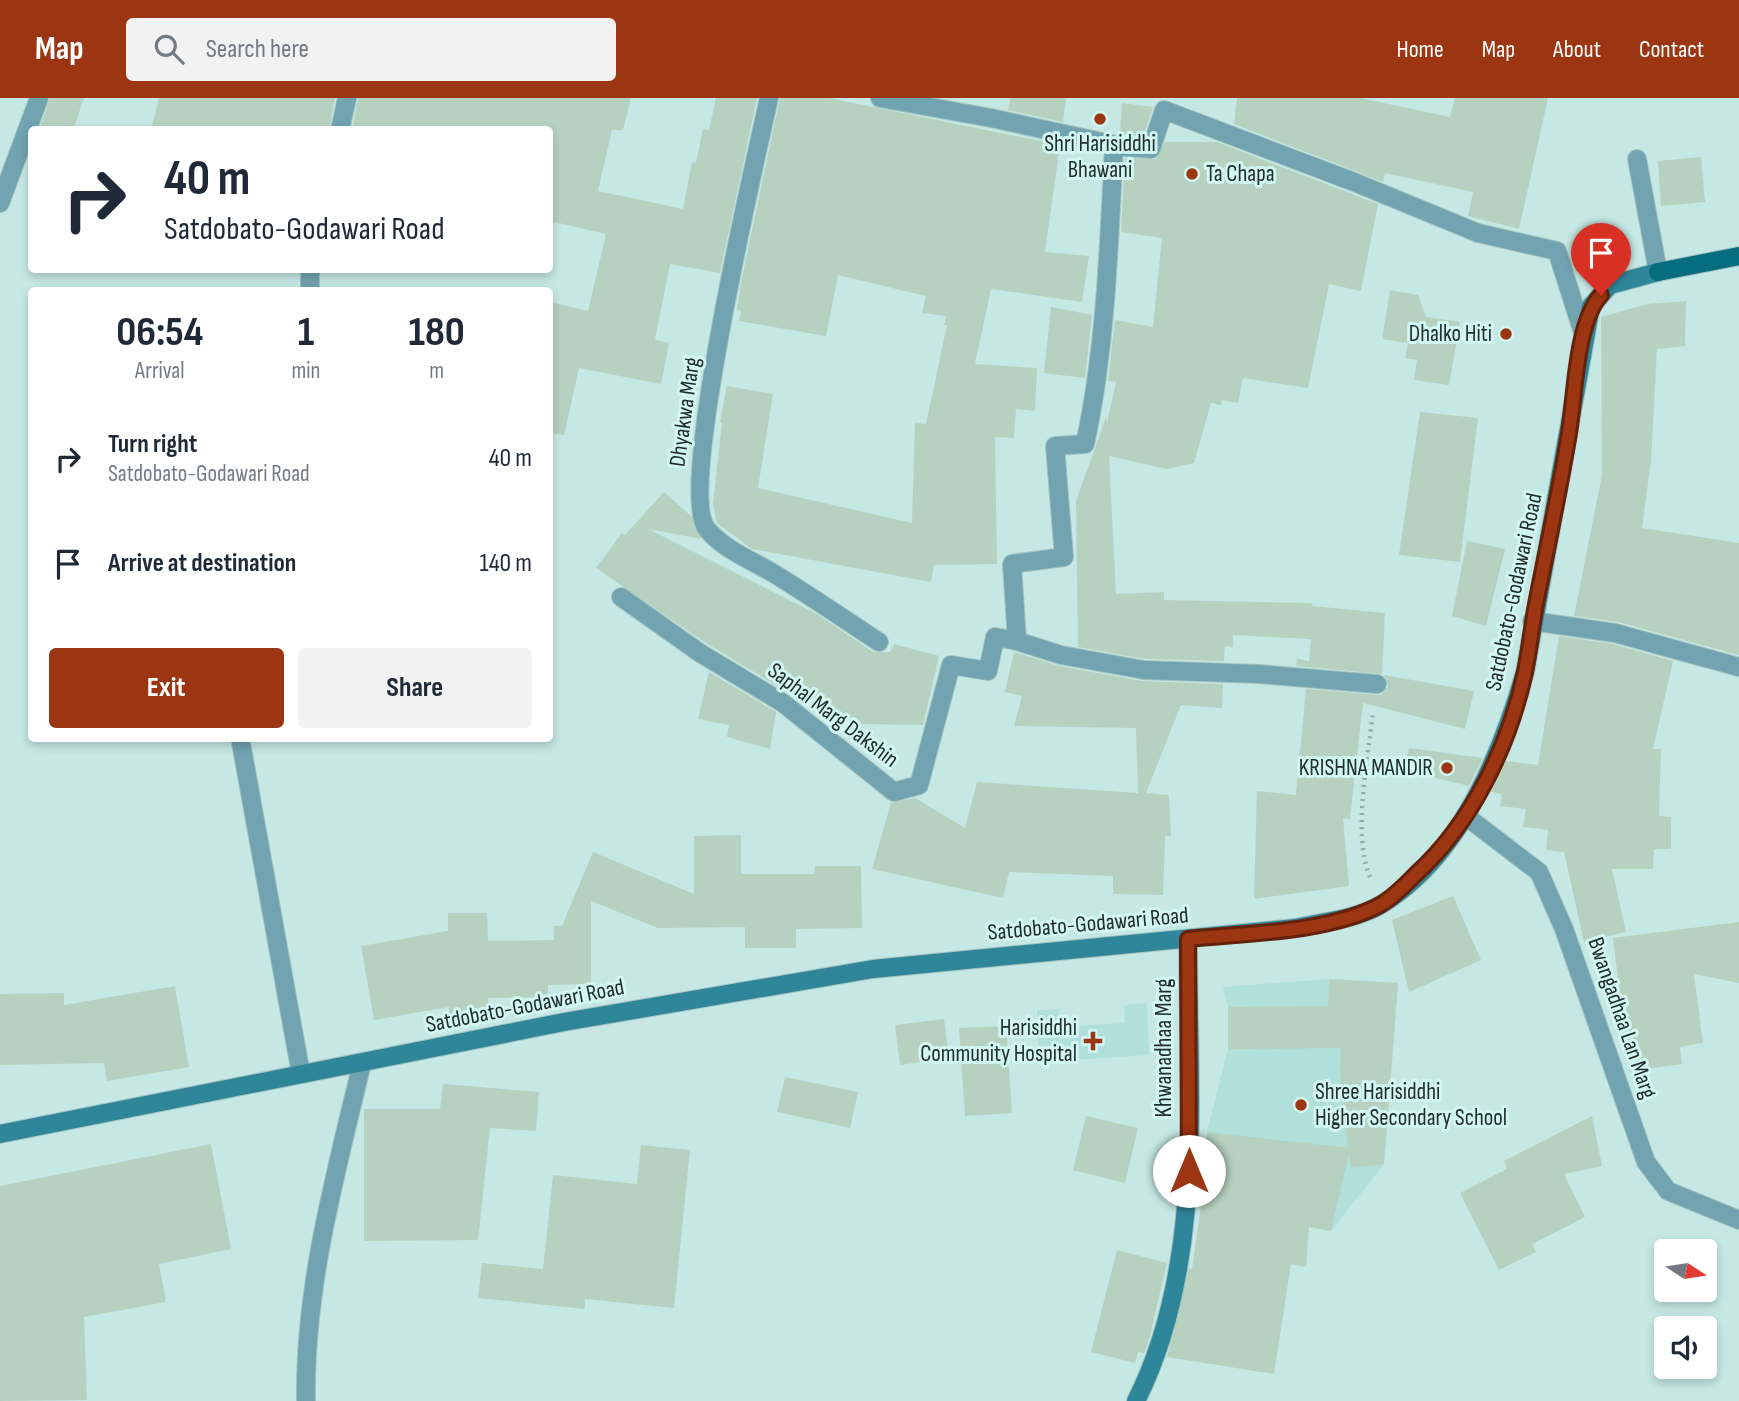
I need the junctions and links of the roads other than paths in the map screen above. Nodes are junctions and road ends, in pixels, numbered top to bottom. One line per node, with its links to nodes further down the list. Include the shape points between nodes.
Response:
1 (39, 98): 6 (street)
2 (347, 98): 7 (street)
3 (769, 98): 18 (street, Dhyakwa Marg, via 738,235 698,507 706,528 745,559)
4 (880, 98): 9 (street)
5 (1164, 104): 9 (street, via 1151,149); 14 (street, via 1478,233 1557,251)
6 (29, 126)
7 (341, 126)
8 (28, 128): 11 (street)
9 (1114, 145): 17 (street, via 1108,260 1091,415 1085,444 1055,446 1065,557 1012,564)
10 (1637, 159): 13 (street)
11 (0, 203)
12 (1739, 256): 13 (main road, Satdobato-Godawari Road)
13 (1658, 272): 14 (street, Satdobato-Godawari Road, via 1610,285 1591,306)
14 (1584, 336): 16 (street, Satdobato-Godawari Road, via 1562,477)
15 (621, 597): 17 (street, Saphal Marg Dakshin, via 700,653 783,703 894,792 919,785 951,665 988,671 995,637)
16 (1532, 621): 19 (street, via 1615,633); 22 (street, Satdobato-Godawari Road, via 1512,719)
17 (1017, 641): 20 (street, via 1061,655 1144,670)
18 (879, 642)
19 (1739, 667)
20 (1377, 684)
21 (241, 743): 25 (street)
22 (1466, 817): 23 (street, Satdobato-Godawari Road, via 1433,859 1382,905 1295,928); 27 (street, Bwangadhaa Lan Marg, via 1539,872 1564,929 1646,1162 1668,1191)
23 (1188, 939): 24 (street, Satdobato-Godawari Road, via 873,969 565,1022); 29 (street, Khwanadhaa Marg, via 1189,1197 1151,1372)
24 (362, 1063): 25 (street, Satdobato-Godawari Road); 28 (street, via 311,1308)
25 (301, 1074): 26 (street, Satdobato-Godawari Road)
26 (0, 1134)
27 (1739, 1220)
28 (306, 1401)
29 (1136, 1401)

